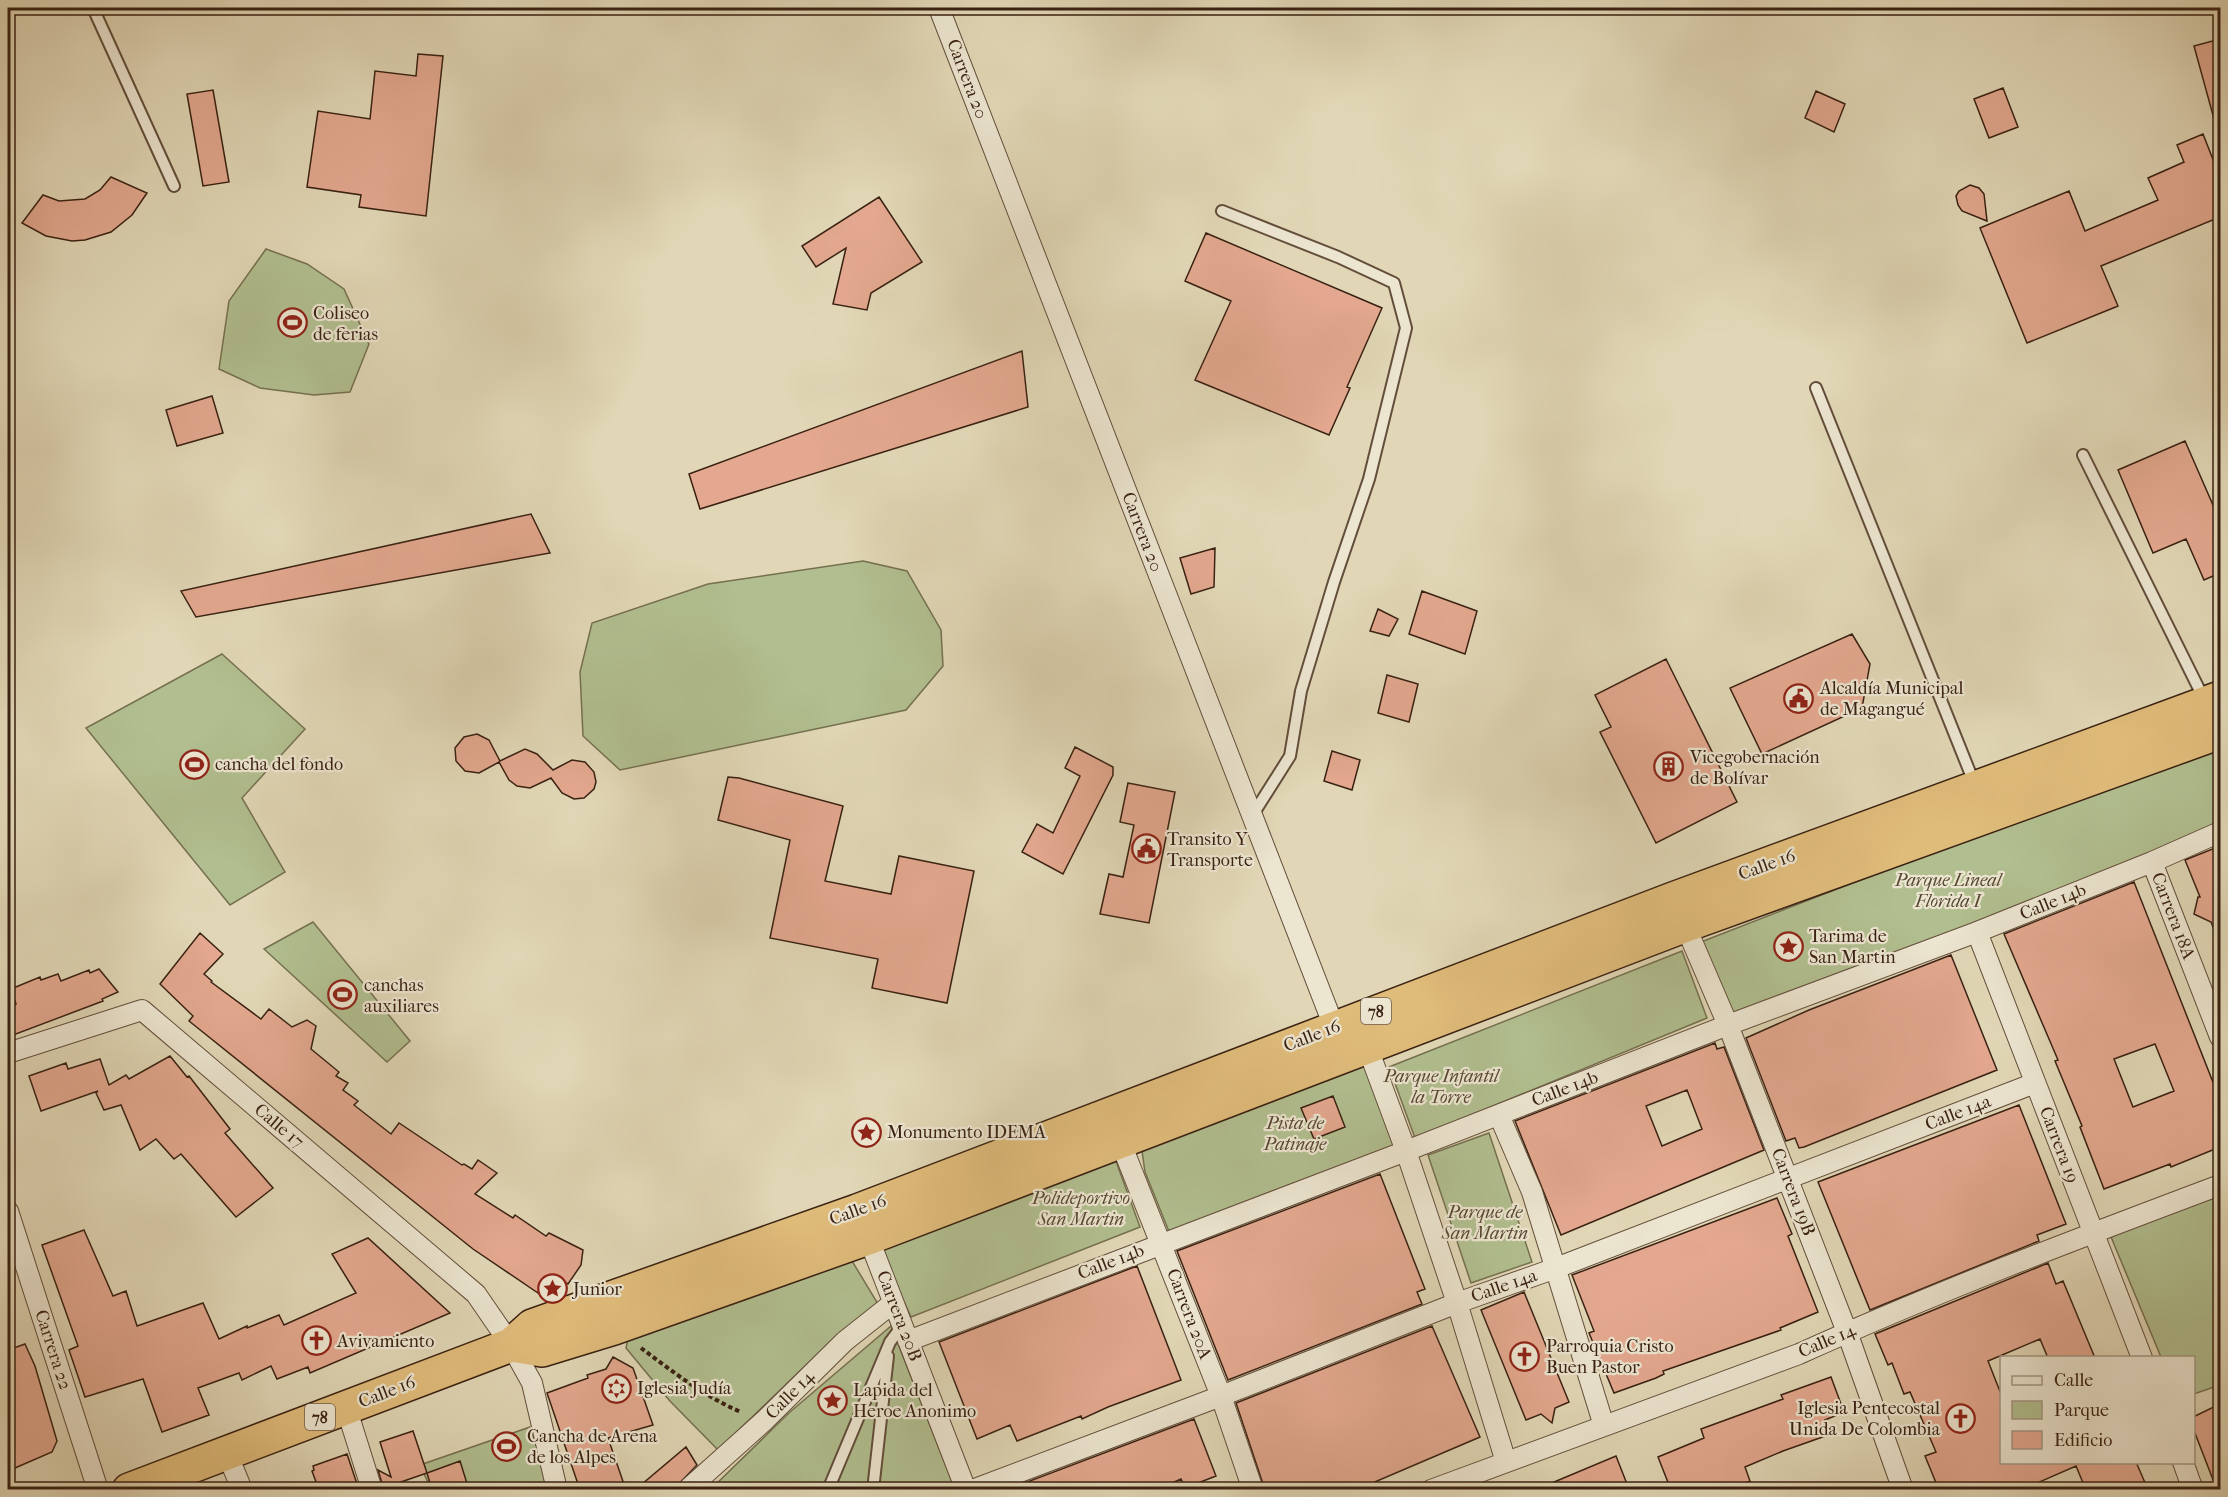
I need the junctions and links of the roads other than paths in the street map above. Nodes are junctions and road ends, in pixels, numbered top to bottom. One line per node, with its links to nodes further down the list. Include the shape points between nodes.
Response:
1 (93, 8): 3 (lane)
2 (939, 8): 9 (street, Carrera 20)
3 (174, 186)
4 (1222, 211): 9 (lane, via 1394,283 1406,328 1370,479 1301,691 1290,756)
5 (1816, 388): 8 (lane)
6 (2084, 455): 7 (lane)
7 (2216, 711): 8 (highway, Calle 16 / 78); 12 (highway, Calle 16 / 78)
8 (1977, 788): 12 (highway, Calle 16 / 78)
9 (1252, 817): 16 (street, Carrera 20)
10 (2220, 832): 11 (street, Calle 14b)
11 (2152, 862): 13 (street, Calle 14b); 15 (street, Carrera 18A)
12 (1680, 912): 14 (street, Carrera 19B); 16 (highway, Calle 16 / 78)
13 (1977, 932): 14 (street, Calle 14b); 18 (street, Carrera 19)
14 (1728, 1025): 19 (street, Calle 14b); 22 (street, Carrera 19B)
15 (2220, 1037)
16 (1351, 1038): 20 (highway, Calle 16 / 78); 21 (street); 25 (highway, Calle 16 / 78)
17 (8, 1053): 33 (street, Calle 17, via 142,1010 476,1294)
18 (2035, 1083): 22 (street, Calle 14a); 26 (street, Carrera 19)
19 (1499, 1114): 21 (street, Calle 14b); 28 (street, via 1532,1192)
20 (1120, 1141): 25 (highway, Calle 16 / 78); 27 (street, Carrera 20A)
21 (1406, 1151): 27 (street, Calle 14b); 30 (street)
22 (1788, 1179): 28 (street, Calle 14a); 31 (street, Carrera 19B)
23 (2220, 1185): 26 (street, Calle 14)
24 (8, 1211): 41 (street, Carrera 22)
25 (863, 1224): 29 (street, Carrera 20B); 33 (highway, Calle 16 / 78, via 532,1326); 33 (highway, Calle 16 / 78, via 614,1328 542,1350)
26 (2093, 1233): 31 (street, Calle 14); 34 (street, Carrera 19)
27 (1162, 1242): 32 (street, Calle 14b); 35 (street, Carrera 20A)
28 (1556, 1268): 30 (street, Calle 14a); 37 (street)
29 (893, 1303): 32 (street, Carrera 20B); 46 (street, Calle 14, via 845,1341)
30 (1457, 1303): 35 (street, Calle 14a); 39 (street)
31 (1847, 1332): 37 (street, Calle 14); 53 (street, Carrera 19B)
32 (900, 1336): 47 (lane); 48 (lane); 49 (street, Carrera 20B)
33 (511, 1345): 36 (highway, Calle 16 / 78); 45 (street, via 532,1383)
34 (2141, 1356)
35 (1221, 1396): 50 (street, Calle 14a); 51 (street, Carrera 20A)
36 (346, 1407): 38 (highway, Calle 16 / 78); 44 (street)
37 (1604, 1426): 39 (street, Calle 14)
38 (227, 1453): 42 (highway, Calle 16 / 78); 43 (street)
39 (1506, 1462): 52 (street, Calle 14)
40 (2184, 1464): 54 (street)
41 (98, 1490)
42 (129, 1490)
43 (242, 1490)
44 (372, 1490)
45 (557, 1490)
46 (687, 1490)
47 (828, 1490)
48 (873, 1490)
49 (966, 1490)
50 (972, 1490)
51 (1253, 1490)
52 (1431, 1490)
53 (1903, 1490)
54 (2193, 1490)

